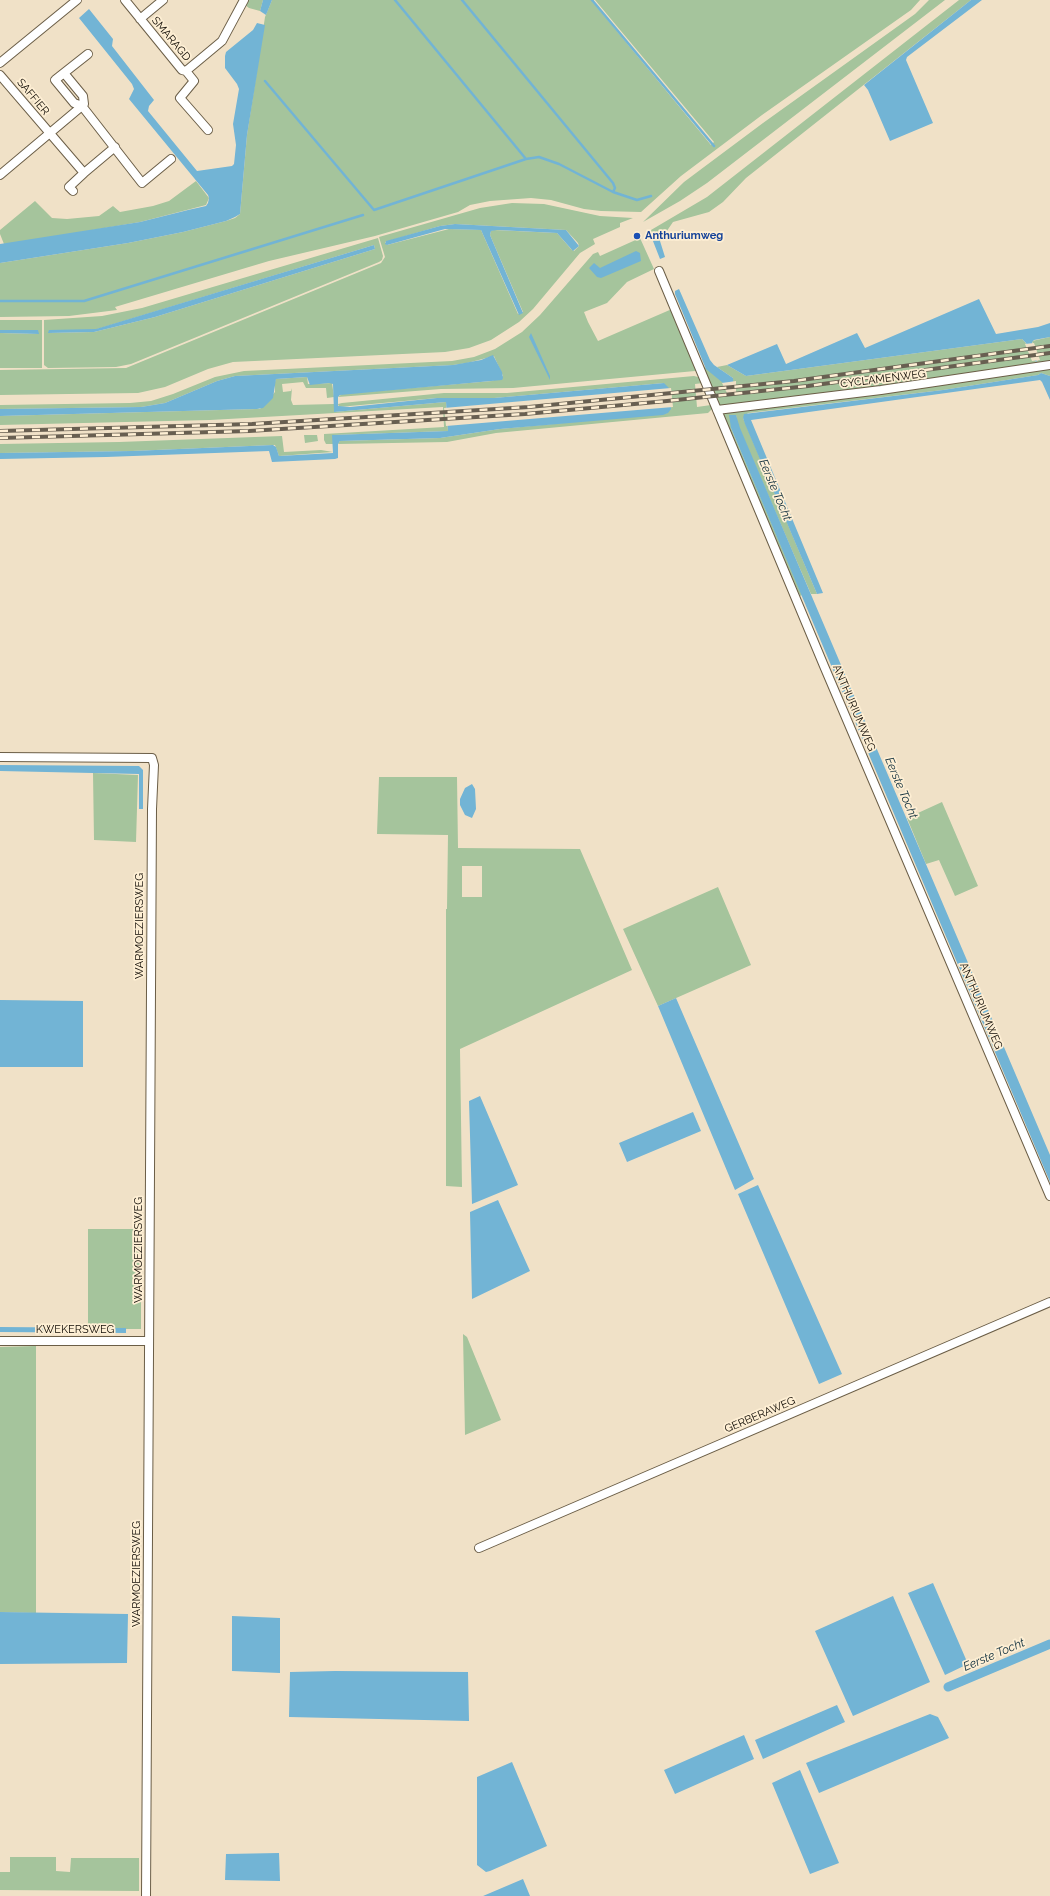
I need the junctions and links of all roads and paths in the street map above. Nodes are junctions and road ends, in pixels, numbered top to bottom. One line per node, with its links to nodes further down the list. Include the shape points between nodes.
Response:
1 (77, 0): 7 (street)
2 (125, 0): 5 (street, SMARAGD)
3 (162, 0): 5 (street, SMARAGD)
4 (244, 0): 8 (street, SMARAGD, via 222,41)
5 (140, 18): 8 (street, SMARAGD, via 182,70)
6 (88, 54): 10 (street, via 64,73 83,96)
7 (0, 63)
8 (186, 71): 11 (street, SMARAGD, via 194,81 180,98)
9 (0, 75): 12 (street, SAFFIER)
10 (82, 106): 12 (street, SAFFIER); 13 (street)
11 (208, 130)
12 (48, 133): 15 (street, SAFFIER); 16 (street, SAFFIER)
13 (116, 147): 14 (street, via 142,183); 15 (street)
14 (171, 159)
15 (84, 173): 17 (street, via 68,187)
16 (0, 175)
17 (73, 191)
18 (659, 271): 20 (street, ANTHURIUMWEG)
19 (1050, 365): 20 (street, CYCLAMENWEG, via 896,388)
20 (717, 410): 22 (street, ANTHURIUMWEG)
21 (0, 757): 25 (street, WARMOEZIERSWEG, via 152,758 154,765)
22 (1050, 1196)
23 (1050, 1302): 26 (street, GERBERAWEG)
24 (0, 1341): 25 (street, KWEKERSWEG)
25 (149, 1341): 27 (street, WARMOEZIERSWEG)
26 (479, 1548)
27 (146, 1896)

